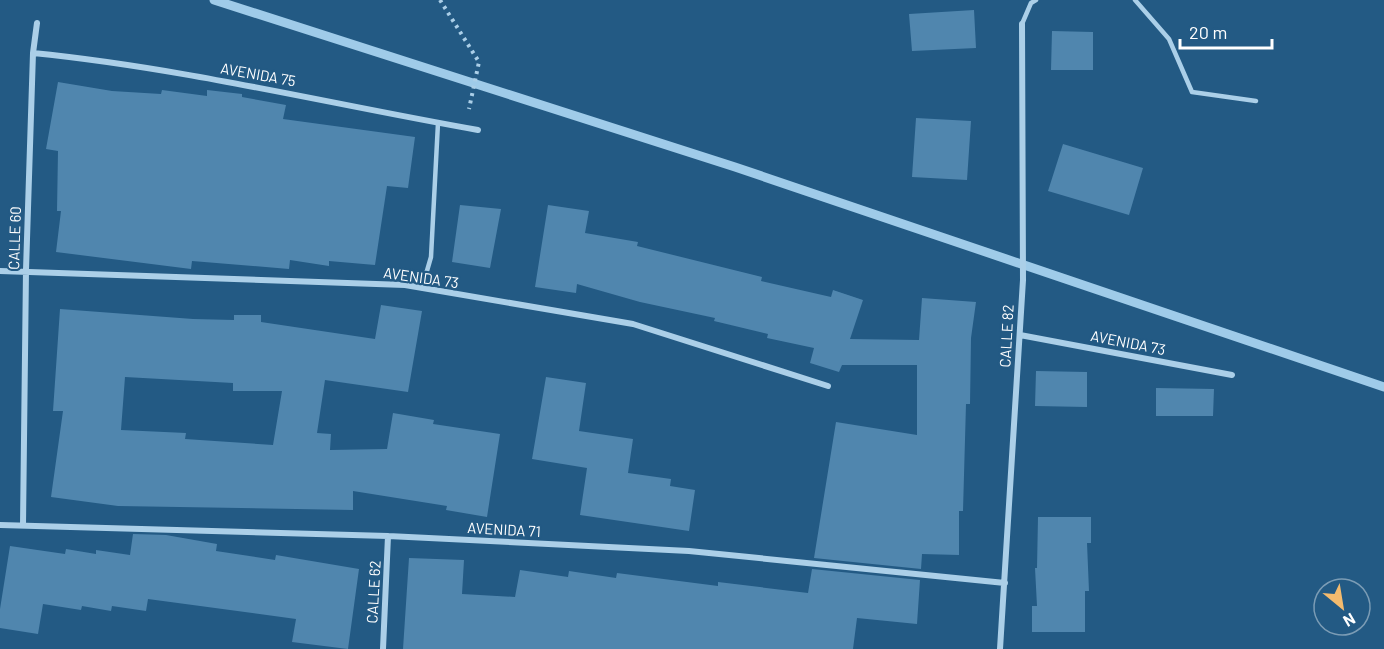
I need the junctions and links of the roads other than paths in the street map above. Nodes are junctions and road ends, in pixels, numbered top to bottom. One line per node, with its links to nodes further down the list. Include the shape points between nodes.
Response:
1 (1036, 0): 4 (lane)
2 (1135, 0): 6 (lane, via 1169,39 1192,92)
3 (37, 23): 5 (street, CALLE 60)
4 (1022, 24): 12 (street, CALLE 82, via 1024,236)
5 (33, 53): 7 (street, AVENIDA 75, via 80,57 298,93); 9 (street, CALLE 60)
6 (1256, 101)
7 (438, 123): 8 (street, AVENIDA 75); 11 (lane, via 431,257)
8 (478, 130)
9 (26, 270): 10 (street, AVENIDA 73); 11 (street, AVENIDA 73); 16 (street, CALLE 60)
10 (0, 271)
11 (422, 288): 14 (street, AVENIDA 73, via 633,324)
12 (1020, 335): 13 (street, AVENIDA 73); 18 (street, CALLE 82)
13 (1232, 375)
14 (828, 386)
15 (0, 525): 16 (street, AVENIDA 71)
16 (23, 525): 17 (street, AVENIDA 71)
17 (388, 536): 18 (street, AVENIDA 71, via 689,551); 19 (street, CALLE 62)
18 (1005, 583): 20 (street, CALLE 82)
19 (383, 649)
20 (1000, 649)

